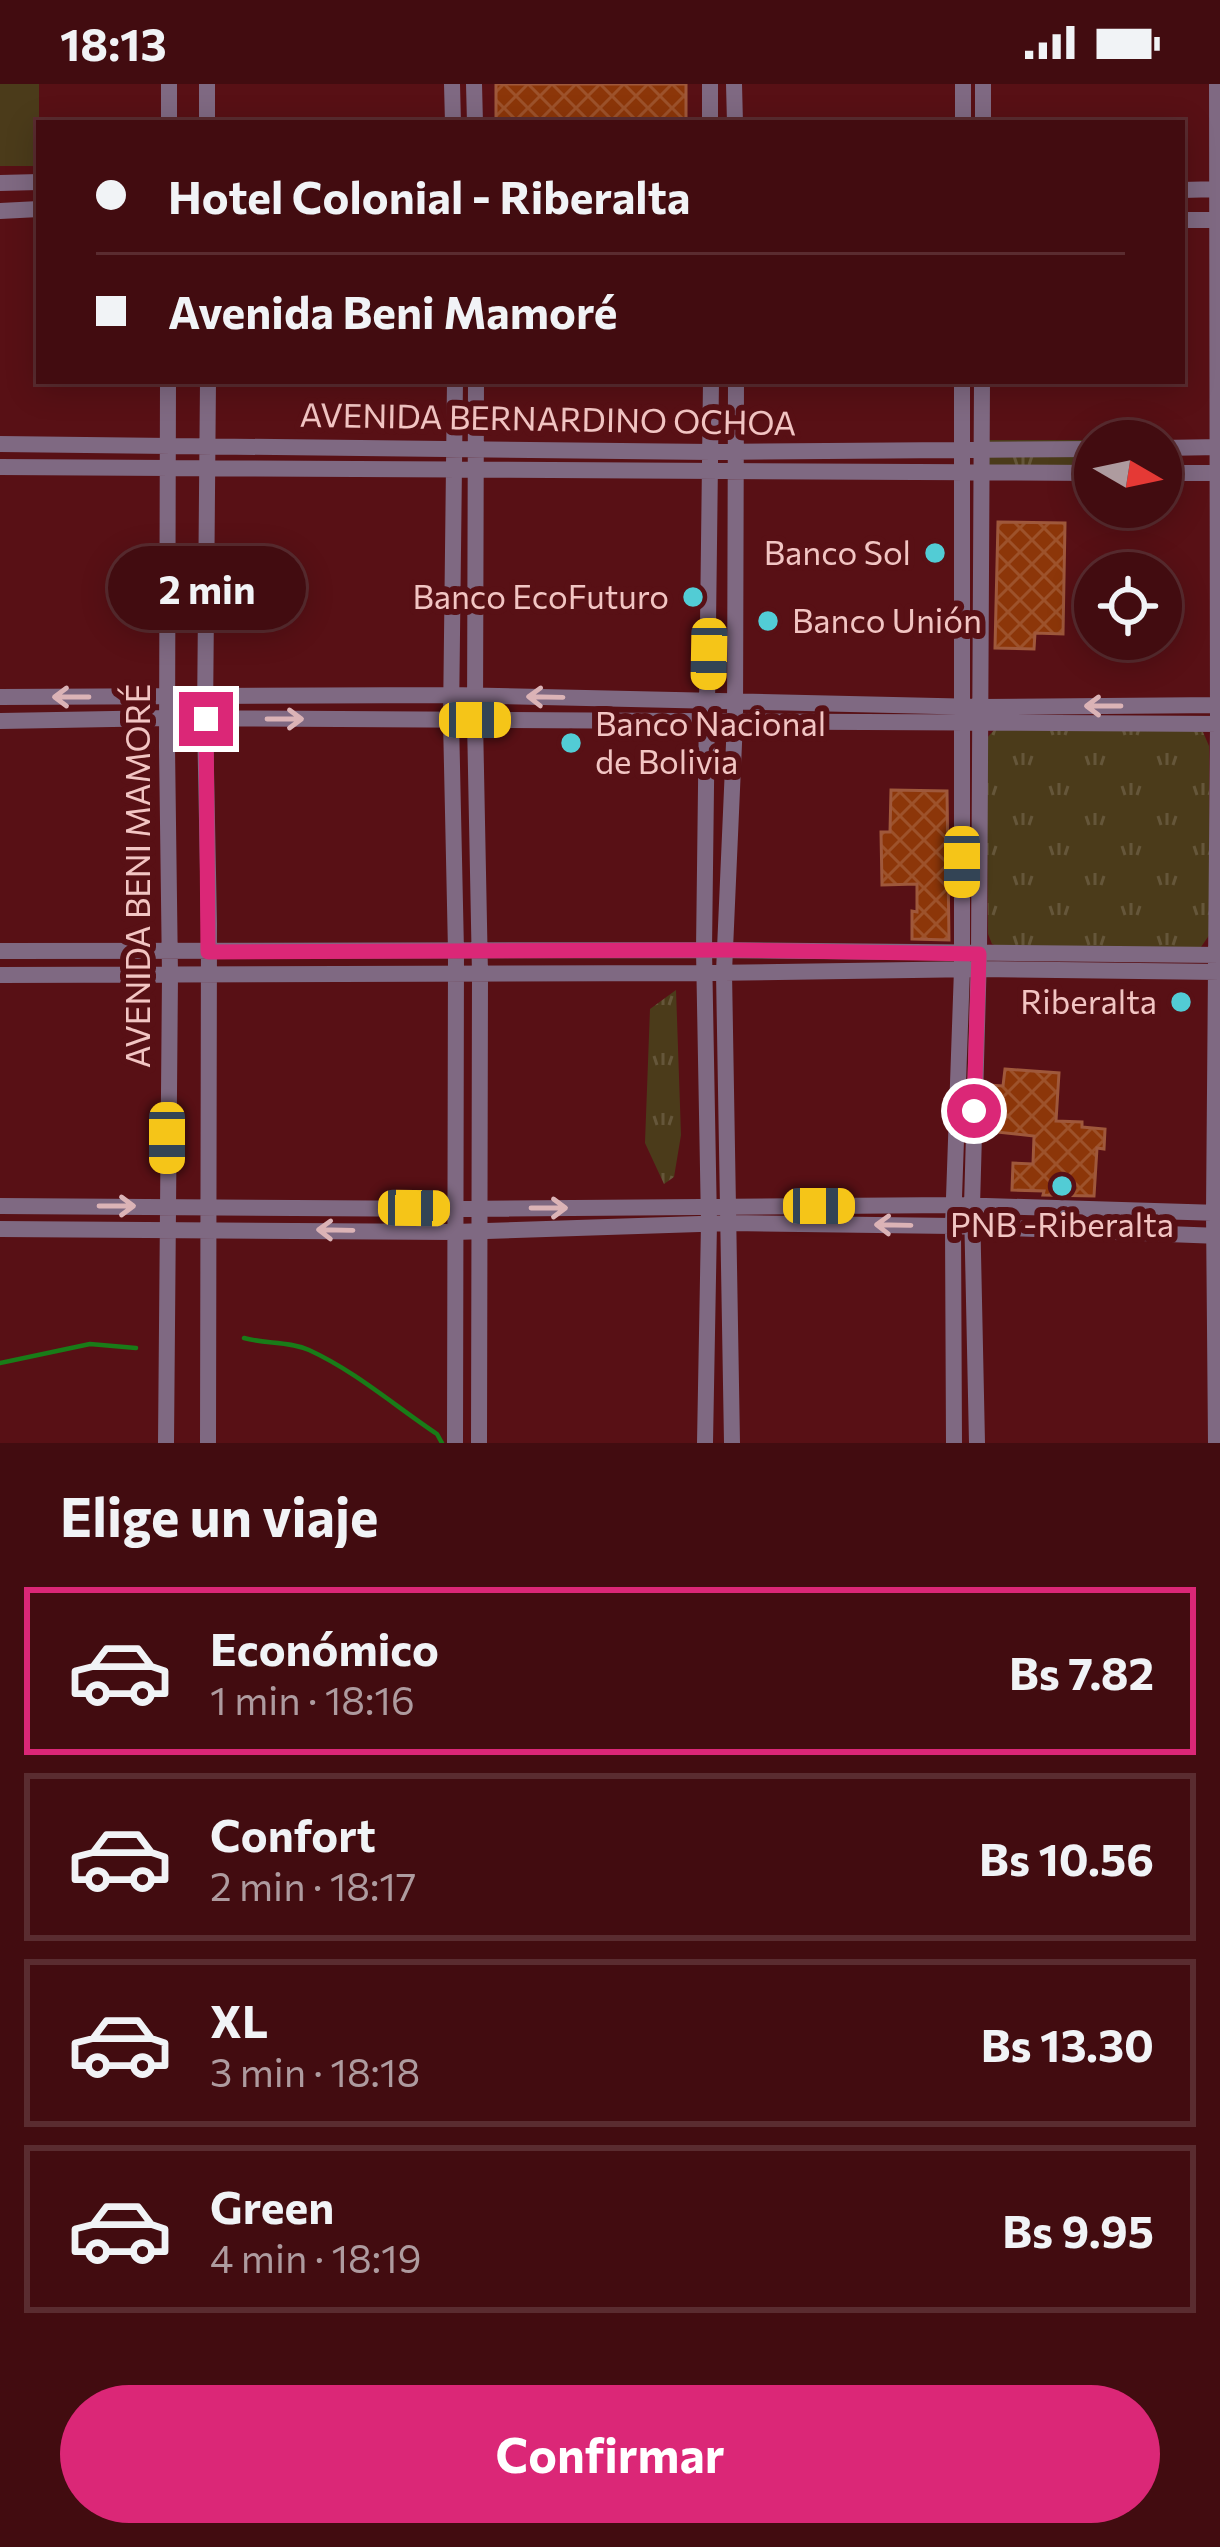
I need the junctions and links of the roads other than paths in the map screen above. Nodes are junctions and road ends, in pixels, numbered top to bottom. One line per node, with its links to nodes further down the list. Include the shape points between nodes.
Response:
1 (169, 84): 10 (street)
2 (207, 84): 11 (street)
3 (452, 84): 12 (street)
4 (474, 84): 13 (street)
5 (710, 84): 14 (street)
6 (734, 84): 15 (street)
7 (963, 84): 16 (street)
8 (983, 84): 17 (street)
9 (1217, 84): 20 (street)
10 (169, 120)
11 (207, 120)
12 (453, 120)
13 (475, 120)
14 (710, 120)
15 (735, 120)
16 (963, 120)
17 (983, 120)
18 (36, 182): 19 (street)
19 (0, 183)
20 (1219, 189): 21 (street); 25 (street)
21 (1185, 190)
22 (36, 209): 23 (street)
23 (0, 211)
24 (1185, 220): 25 (street)
25 (1219, 220): 38 (street)
26 (168, 384): 35 (street, AVENIDA BENI MAMORÉ)
27 (208, 384): 36 (street, AVENIDA BENI MAMORÉ)
28 (455, 384): 37 (street)
29 (476, 384): 39 (street)
30 (711, 384): 44 (street)
31 (736, 384): 45 (street)
32 (962, 384): 42 (street)
33 (982, 384): 43 (street)
34 (0, 443): 35 (street, AVENIDA BERNARDINO OCHOA)
35 (168, 446): 36 (street, AVENIDA BERNARDINO OCHOA); 47 (street, AVENIDA BENI MAMORÉ)
36 (209, 446): 37 (street, AVENIDA BERNARDINO OCHOA); 49 (street, AVENIDA BENI MAMORÉ)
37 (455, 447): 39 (street, AVENIDA BERNARDINO OCHOA); 48 (street)
38 (1219, 447): 40 (street); 57 (street)
39 (476, 448): 44 (street, AVENIDA BERNARDINO OCHOA); 50 (street)
40 (1182, 448)
41 (1074, 449): 43 (street, AVENIDA BERNARDINO OCHOA)
42 (962, 450): 43 (street, AVENIDA BERNARDINO OCHOA); 45 (street, AVENIDA BERNARDINO OCHOA); 53 (street)
43 (981, 451): 54 (street)
44 (712, 452): 45 (street, AVENIDA BERNARDINO OCHOA); 51 (street)
45 (736, 452): 52 (street)
46 (0, 467): 47 (street, AVENIDA BERNARDINO OCHOA)
47 (168, 469): 49 (street, AVENIDA BERNARDINO OCHOA); 61 (street, AVENIDA BENI MAMORÉ)
48 (455, 469): 49 (street, AVENIDA BERNARDINO OCHOA); 50 (street, AVENIDA BERNARDINO OCHOA); 58 (street)
49 (209, 470): 59 (street, AVENIDA BENI MAMORÉ)
50 (475, 470): 51 (street, AVENIDA BERNARDINO OCHOA); 60 (street)
51 (712, 472): 52 (street, AVENIDA BERNARDINO OCHOA); 63 (street)
52 (736, 472): 53 (street, AVENIDA BERNARDINO OCHOA); 64 (street)
53 (962, 473): 54 (street, AVENIDA BERNARDINO OCHOA); 66 (street)
54 (981, 473): 55 (street, AVENIDA BERNARDINO OCHOA); 67 (street)
55 (1074, 473)
56 (1182, 473): 57 (street)
57 (1218, 473): 65 (street)
58 (451, 695): 59 (street); 60 (street); 70 (street)
59 (206, 696): 61 (street); 69 (street, AVENIDA BENI MAMORÉ)
60 (475, 696): 63 (street, one-way to 60); 71 (street)
61 (168, 697): 62 (street, one-way to 62); 68 (street, AVENIDA BENI MAMORÉ)
62 (0, 698)
63 (709, 699): 64 (street); 72 (street)
64 (735, 700): 66 (street); 74 (street)
65 (1219, 705): 67 (street, one-way to 67); 75 (street)
66 (961, 715): 67 (street); 74 (street); 83 (street)
67 (981, 716): 75 (street); 83 (street)
68 (169, 718): 69 (street); 73 (street); 80 (street, AVENIDA BENI MAMORÉ)
69 (206, 719): 70 (street, one-way to 70); 81 (street, AVENIDA BENI MAMORÉ)
70 (451, 720): 71 (street); 79 (street)
71 (475, 720): 72 (street); 82 (street)
72 (709, 720): 74 (street); 76 (street)
73 (0, 721)
74 (735, 721): 77 (street)
75 (1219, 724): 84 (street)
76 (704, 950): 77 (street); 82 (street); 85 (street)
77 (725, 950): 83 (street); 85 (street)
78 (0, 951): 80 (street)
79 (455, 951): 81 (street); 82 (street); 86 (street)
80 (170, 952): 81 (street); 89 (street, AVENIDA BENI MAMORÉ)
81 (208, 952): 90 (street, AVENIDA BENI MAMORÉ)
82 (480, 952): 87 (street)
83 (971, 961): 84 (street); 85 (street); 94 (street)
84 (1218, 963): 97 (street)
85 (714, 972): 87 (street); 98 (street); 99 (street)
86 (454, 974): 87 (street); 90 (street); 96 (street)
87 (480, 974): 95 (street)
88 (0, 975): 89 (street)
89 (170, 975): 90 (street); 91 (street, AVENIDA BENI MAMORÉ)
90 (208, 976): 93 (street, AVENIDA BENI MAMORÉ)
91 (168, 1205): 92 (street, one-way to 91); 93 (street); 103 (street, AVENIDA BENI MAMORÉ)
92 (0, 1206)
93 (207, 1206): 96 (street); 101 (street, AVENIDA BENI MAMORÉ)
94 (963, 1206): 97 (street); 99 (street); 100 (street)
95 (481, 1208): 96 (street); 98 (street, one-way to 98); 104 (street)
96 (455, 1209): 105 (street)
97 (1217, 1213): 106 (street)
98 (708, 1215): 99 (street); 104 (street); 111 (street)
99 (729, 1215): 100 (street, one-way to 99); 112 (street)
100 (963, 1226): 106 (street); 113 (street); 114 (street)
101 (207, 1228): 103 (street); 105 (street, one-way to 101); 108 (street, AVENIDA BENI MAMORÉ)
102 (0, 1229): 103 (street)
103 (167, 1230): 107 (street, AVENIDA BENI MAMORÉ)
104 (481, 1231): 105 (street); 110 (street)
105 (455, 1232): 109 (street)
106 (1217, 1236): 115 (street)
107 (166, 1443)
108 (208, 1443)
109 (455, 1443)
110 (479, 1443)
111 (705, 1443)
112 (732, 1443)
113 (954, 1443)
114 (977, 1443)
115 (1216, 1443)

